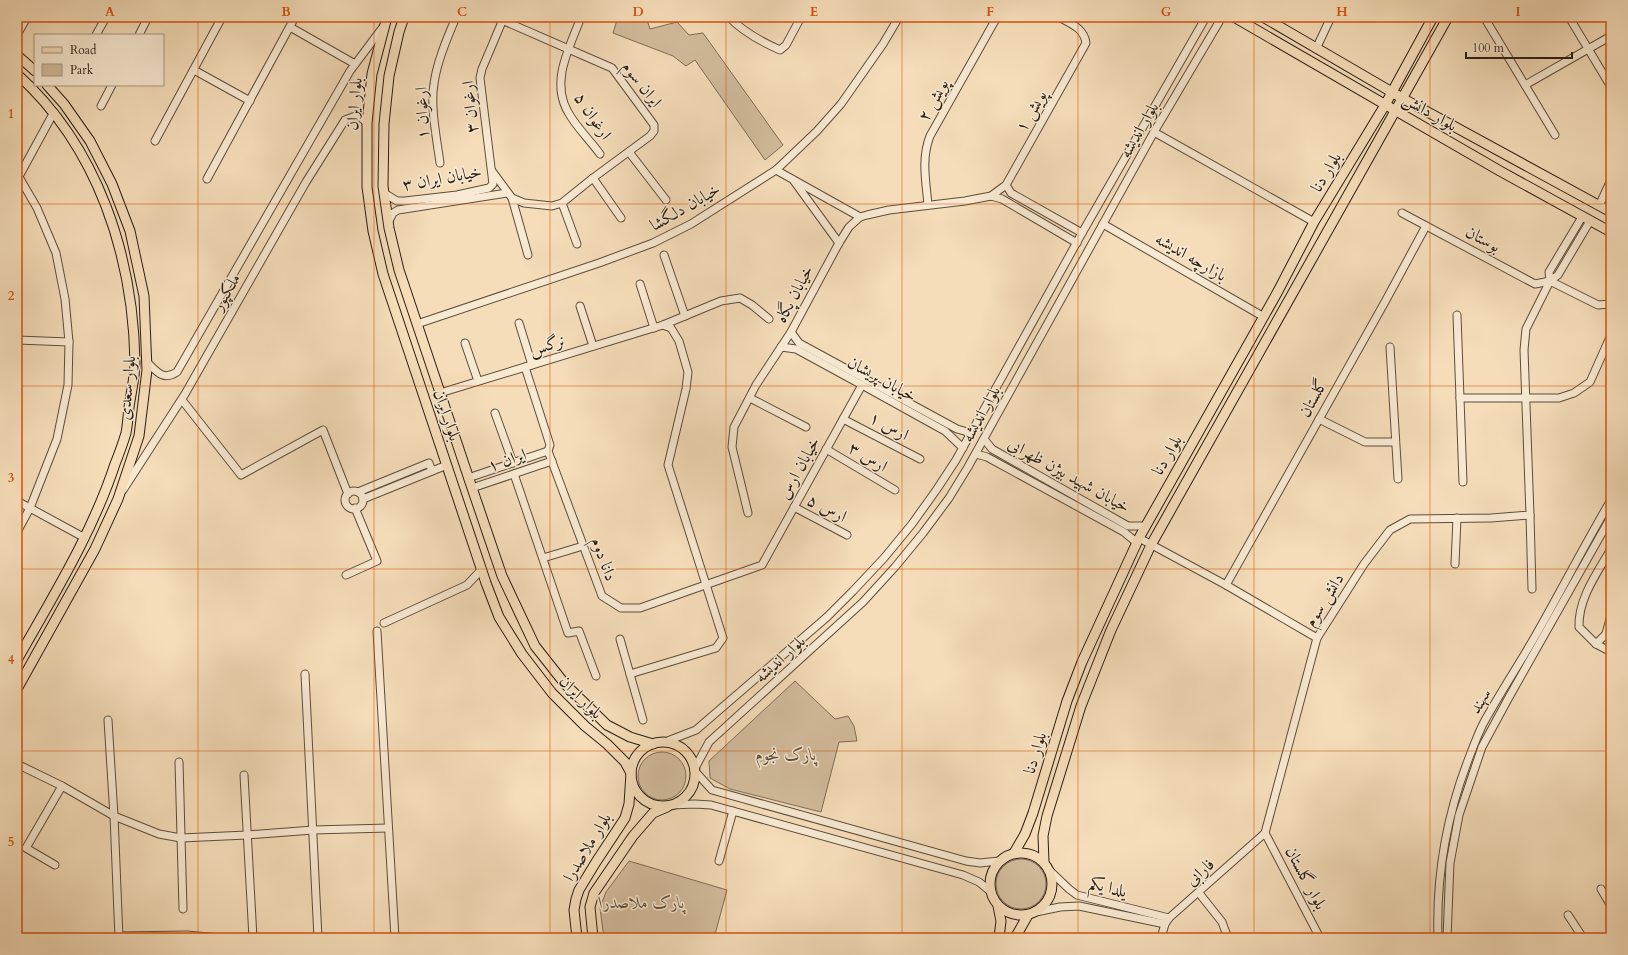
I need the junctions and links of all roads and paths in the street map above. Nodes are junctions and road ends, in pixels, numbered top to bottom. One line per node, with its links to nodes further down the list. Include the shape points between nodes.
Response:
1 (27, 17): 30 (street)
2 (106, 17): 28 (street)
3 (148, 17): 29 (street)
4 (222, 17): 37 (street)
5 (295, 17): 26 (street)
6 (387, 17): 27 (main road, بلوار ایران)
7 (404, 17): 66 (main road, بلوار ایران, via 389,76 384,124)
8 (456, 17): 57 (street, ارغوان ۱, via 443,50 434,85 434,114)
9 (495, 17): 25 (street, ایران سوم)
10 (581, 17): 32 (street, ارغوان ۵)
11 (729, 17): 12 (street, via 736,24 780,50 786,45)
12 (802, 17)
13 (899, 17): 58 (street, خیابان دلگشا, via 841,104)
14 (998, 17): 71 (street, پویش ۲, via 925,149)
15 (1059, 17): 65 (street, پویش ۱, via 1082,32 1086,43)
16 (1206, 17): 83 (street, بلوار اندیشه)
17 (1222, 17): 52 (street, بلوار اندیشه)
18 (1234, 17): 47 (main road, بلوار دانش)
19 (1263, 17): 33 (main road, بلوار دانش)
20 (1332, 17): 33 (street)
21 (1434, 17): 44 (main road, بلوار دنا)
22 (1448, 17): 45 (main road, بلوار دنا)
23 (1484, 17): 40 (street)
24 (1569, 17): 34 (street)
25 (504, 19): 32 (street, ایران سوم); 59 (street, ارغوان ۳, via 480,78)
26 (290, 27): 36 (street); 46 (street)
27 (383, 27): 36 (street, ملکپور); 51 (main road, بلوار ایران, via 372,74)
28 (97, 34)
29 (140, 34)
30 (17, 35)
31 (1611, 36): 34 (street)
32 (569, 49): 55 (street, ایران سوم, via 612,68 654,125 650,136); 56 (street, ارغوان ۵, via 560,78 560,93 568,112)
33 (1316, 49): 44 (main road, بلوار دانش)
34 (1588, 49): 40 (street); 43 (street)
35 (17, 55): 38 (main road)
36 (355, 64): 109 (street, ملکپور, via 177,372 166,376)
37 (194, 70): 46 (street); 54 (street)
38 (34, 71)
39 (17, 74): 50 (main road, بلوار سعدی)
40 (1525, 85): 53 (street)
41 (48, 86): 109 (main road, بلوار سعدی, via 90,141 112,184 130,231 144,296)
42 (111, 86): 48 (street)
43 (1611, 87)
44 (1392, 92): 45 (main road, بلوار دانش); 47 (main road, بلوار دنا)
45 (1402, 98): 49 (main road, بلوار دنا); 72 (main road, بلوار دانش)
46 (250, 101): 63 (street)
47 (1385, 104): 49 (main road, بلوار دانش); 78 (main road, بلوار دنا)
48 (101, 106)
49 (1395, 111): 77 (main road, بلوار دانش); 159 (main road, بلوار دنا)
50 (54, 112): 61 (street); 157 (main road, بلوار سعدی, via 78,148 99,190 117,235 131,298 135,364 126,433 105,494)
51 (367, 123): 118 (street, ملکپور, via 358,115 345,120 306,182); 133 (main road, بلوار ایران, via 366,187 383,274)
52 (1154, 132): 78 (street); 80 (street, بلوار اندیشه)
53 (1555, 135)
54 (155, 141)
55 (628, 152): 60 (street, ایران سوم); 69 (street)
56 (600, 154)
57 (440, 163)
58 (776, 170): 62 (street); 98 (street, خیابان دلگشا, via 691,224 653,243)
59 (492, 174): 66 (street, خیابان ایران ۳, via 493,184 489,188 457,195 397,201); 67 (street)
60 (593, 178): 70 (street, ایران سوم); 76 (street)
61 (18, 179): 104 (street, via 37,208 56,253 65,299)
62 (792, 179): 75 (street); 84 (street)
63 (207, 180)
64 (1611, 180): 72 (street)
65 (1006, 185): 68 (street); 83 (street, via 1011,193)
66 (384, 193): 79 (main road, بلوار ایران)
67 (509, 196): 70 (street, via 524,203 538,205 552,206); 79 (street, خیابان ایران ۳, via 398,210 393,213); 87 (street)
68 (991, 196): 71 (street); 85 (street)
69 (666, 200)
70 (562, 203): 86 (street)
71 (928, 205): 75 (street)
72 (1599, 206): 73 (main road, بلوار دانش)
73 (1611, 212)
74 (1402, 213): 81 (street, بوستان)
75 (860, 217): 84 (street, خیابان پگاه)
76 (621, 218)
77 (1586, 219): 82 (main road, بلوار دانش); 89 (street, via 1550,272)
78 (1314, 222): 95 (main road, بلوار دنا)
79 (388, 223): 98 (main road, بلوار ایران, via 399,270)
80 (1103, 224): 95 (street, بازارچه اندیشه); 124 (street, بلوار اندیشه)
81 (1426, 226): 89 (street, بوستان, via 1535,284); 121 (street, گلستان)
82 (1611, 232)
83 (1082, 233): 85 (street, بلوار اندیشه)
84 (838, 243): 101 (street, خیابان پگاه)
85 (1077, 243): 123 (street, بلوار اندیشه)
86 (577, 244)
87 (528, 255)
88 (664, 255): 94 (street)
89 (1550, 281): 91 (street, via 1598,305); 117 (street, via 1526,329)
90 (640, 284): 100 (street)
91 (1611, 304)
92 (580, 306): 106 (street)
93 (1457, 315): 116 (street)
94 (685, 316): 96 (street, نرگس, via 721,301 740,298); 99 (street, نرگس)
95 (1264, 317): 154 (main road, بلوار دنا)
96 (769, 318)
97 (519, 323): 110 (street)
98 (417, 324): 114 (main road, بلوار ایران)
99 (663, 325): 100 (street, نرگس); 167 (street, via 671,328 679,341 688,372 668,465)
100 (654, 328): 106 (street, نرگس)
101 (791, 332): 107 (street, خیابان پگاه); 123 (street, خیابان پریشان, via 799,343 957,429)
102 (1611, 335): 117 (street, via 1590,382 1574,393 1559,398)
103 (17, 340): 104 (street)
104 (69, 342): 148 (street, via 68,385 58,439)
105 (465, 343): 112 (street)
106 (593, 346): 110 (street, نرگس)
107 (782, 347): 113 (street, خیابان پریشان, via 796,349); 115 (street, خیابان پگاه)
108 (1390, 347): 125 (street)
109 (147, 362): 143 (main road, بلوار سعدی, via 139,436)
110 (532, 365): 111 (street, نرگس)
111 (525, 367): 112 (street, نرگس); 128 (street, دانا دوم, via 550,445)
112 (478, 382): 114 (street, نرگس)
113 (862, 385): 120 (street, خیابان ارس); 126 (street, خیابان پریشان, via 945,431)
114 (440, 393): 136 (main road, بلوار ایران)
115 (750, 398): 122 (street); 150 (street, خیابان پگاه, via 734,427 732,447)
116 (1460, 398): 117 (street); 138 (street)
117 (1526, 398): 151 (street)
118 (182, 400): 142 (street, via 241,475 323,430); 143 (street, ملکپور)
119 (495, 413): 132 (street)
120 (843, 419): 127 (street, خیابان ارس); 130 (street, ارس ۱)
121 (1319, 419): 125 (street, via 1365,442); 168 (street, گلستان)
122 (806, 426)
123 (971, 433): 126 (street, بلوار اندیشه)
124 (984, 439): 129 (street, بلوار اندیشه); 154 (street, خیابان شهید بیژن ظهرابی, via 992,448 1128,526)
125 (1395, 442): 137 (street)
126 (963, 448): 186 (street, بلوار اندیشه, via 912,524 853,592 708,721 696,730)
127 (826, 450): 140 (street, ارس ۳); 147 (street, خیابان ارس)
128 (548, 451): 131 (street, دانا دوم); 132 (street, ایران ۱)
129 (976, 454): 158 (street, خیابان شهید بیژن ظهرابی, via 987,457); 190 (street, بلوار اندیشه, via 949,498 894,568 837,627 709,742)
130 (920, 459)
131 (552, 461): 135 (street, ایران ۱); 160 (street, دانا دوم)
132 (512, 463): 136 (street, ایران ۱)
133 (447, 465): 134 (street); 165 (main road, بلوار ایران)
134 (432, 471): 141 (street, via 429,463); 144 (street)
135 (514, 474): 139 (street, ایران ۱); 162 (street)
136 (468, 478): 139 (main road, بلوار ایران)
137 (1398, 479)
138 (1463, 482)
139 (472, 488): 181 (main road, بلوار ایران, via 502,576 516,608 535,646)
140 (894, 490)
141 (358, 492): 142 (street); 144 (street)
142 (348, 494): 149 (street, via 347,505)
143 (118, 499): 182 (main road, بلوار سعدی, via 95,549)
144 (363, 499): 149 (street, via 361,505)
145 (1611, 500): 229 (street, سهند, via 1483,724 1473,747 1454,802 1442,860)
146 (17, 501): 148 (street)
147 (794, 507): 156 (street, ارس ۵); 164 (street, خیابان ارس)
148 (30, 508): 155 (street); 157 (street)
149 (355, 508): 166 (street, via 377,561)
150 (748, 512)
151 (1530, 515): 153 (street, دانش سوم); 169 (street)
152 (1611, 517): 230 (street, سهند, via 1482,747 1459,815 1450,863)
153 (1456, 518): 163 (street); 173 (street, دانش سوم, via 1410,519 1390,530 1364,564)
154 (1145, 526): 158 (main road, بلوار دنا)
155 (17, 532)
156 (847, 535)
157 (85, 538): 177 (main road, بلوار سعدی)
158 (1137, 540): 159 (street, خیابان شهید بیژن ظهرابی); 202 (main road, بلوار دنا, via 1082,662 1067,701 1033,813)
159 (1151, 544): 168 (street, خیابان شهید بیژن ظهرابی); 206 (main road, بلوار دنا, via 1095,667 1081,706 1047,816 1043,836)
160 (583, 546): 162 (street); 167 (street, دانا دوم, via 602,596 621,608 640,608)
161 (1611, 549): 175 (street, via 1579,611 1579,627)
162 (543, 558): 180 (street, via 568,633 579,631)
163 (1455, 564)
164 (762, 565): 167 (street, دانا دوم)
165 (482, 569): 171 (street, via 467,585); 183 (main road, بلوار ایران, via 499,617 522,654)
166 (346, 575)
167 (706, 585): 179 (street, via 723,638 716,648)
168 (1226, 585): 173 (street, خیابان شهید بیژن ظهرابی)
169 (1532, 589)
170 (1611, 615): 175 (street, via 1606,634)
171 (384, 623)
172 (377, 631): 197 (street)
173 (1317, 638): 199 (street, دانش سوم)
174 (620, 639): 179 (street)
175 (1596, 644): 176 (street)
176 (1611, 652)
177 (17, 660)
178 (305, 674): 198 (street)
179 (630, 674): 185 (street)
180 (596, 676)
181 (565, 684): 183 (main road, via 561,690); 187 (main road, بلوار ایران, via 606,725 630,737)
182 (17, 689)
183 (552, 693): 191 (main road, بلوار ایران, via 621,757)
184 (108, 720): 196 (street)
185 (643, 720)
186 (665, 742): 187 (main road); 190 (main road, via 674,744 688,754)
187 (653, 744): 191 (main road, via 637,755)
188 (179, 762): 201 (street)
189 (17, 764): 193 (street)
190 (694, 770): 194 (main road, via 692,788 680,801); 204 (street, via 712,790 966,861)
191 (631, 773): 194 (main road, via 632,783 643,799 661,806); 222 (main road, بلوار ملاصدرا, via 629,804 625,818 579,890 574,910)
192 (244, 774): 200 (street)
193 (62, 786): 196 (street); 205 (street, via 26,848)
194 (671, 805): 195 (street, via 711,805); 223 (main road, بلوار ملاصدرا, via 652,813 618,856 594,893 590,907)
195 (733, 811): 203 (street); 208 (street, via 963,875 979,882)
196 (114, 816): 201 (street, via 159,834); 216 (street)
197 (388, 828): 198 (street); 221 (street)
198 (312, 830): 200 (street); 220 (street)
199 (1265, 833): 209 (street, فارابی); 228 (street, بلوار گلستان)
200 (247, 835): 201 (street); 219 (street)
201 (181, 838): 212 (street)
202 (1014, 853): 204 (main road); 206 (main road, via 1030,854)
203 (719, 860)
204 (999, 861): 208 (main road, via 991,875)
205 (55, 865)
206 (1046, 865): 213 (main road, via 1052,878 1052,888 1044,906); 215 (street, یلدا یکم, via 1077,895)
207 (1602, 890): 211 (street)
208 (990, 891): 210 (main road)
209 (1199, 893): 215 (street, فارابی); 227 (street, via 1222,922)
210 (998, 906): 213 (main road, via 1012,914); 224 (main road, via 1001,921)
211 (1611, 906)
212 (183, 909)
213 (1032, 913): 215 (street, یلدا یکم, via 1079,906); 225 (main road)
214 (1568, 915): 231 (street)
215 (1167, 921): 226 (street)
216 (119, 937): 217 (street)
217 (187, 937): 218 (street)
218 (219, 938)
219 (253, 938)
220 (318, 938)
221 (395, 938)
222 (576, 938)
223 (593, 938)
224 (999, 938)
225 (1015, 938)
226 (1162, 938)
227 (1228, 938)
228 (1320, 938)
229 (1438, 938)
230 (1447, 938)
231 (1583, 938)

